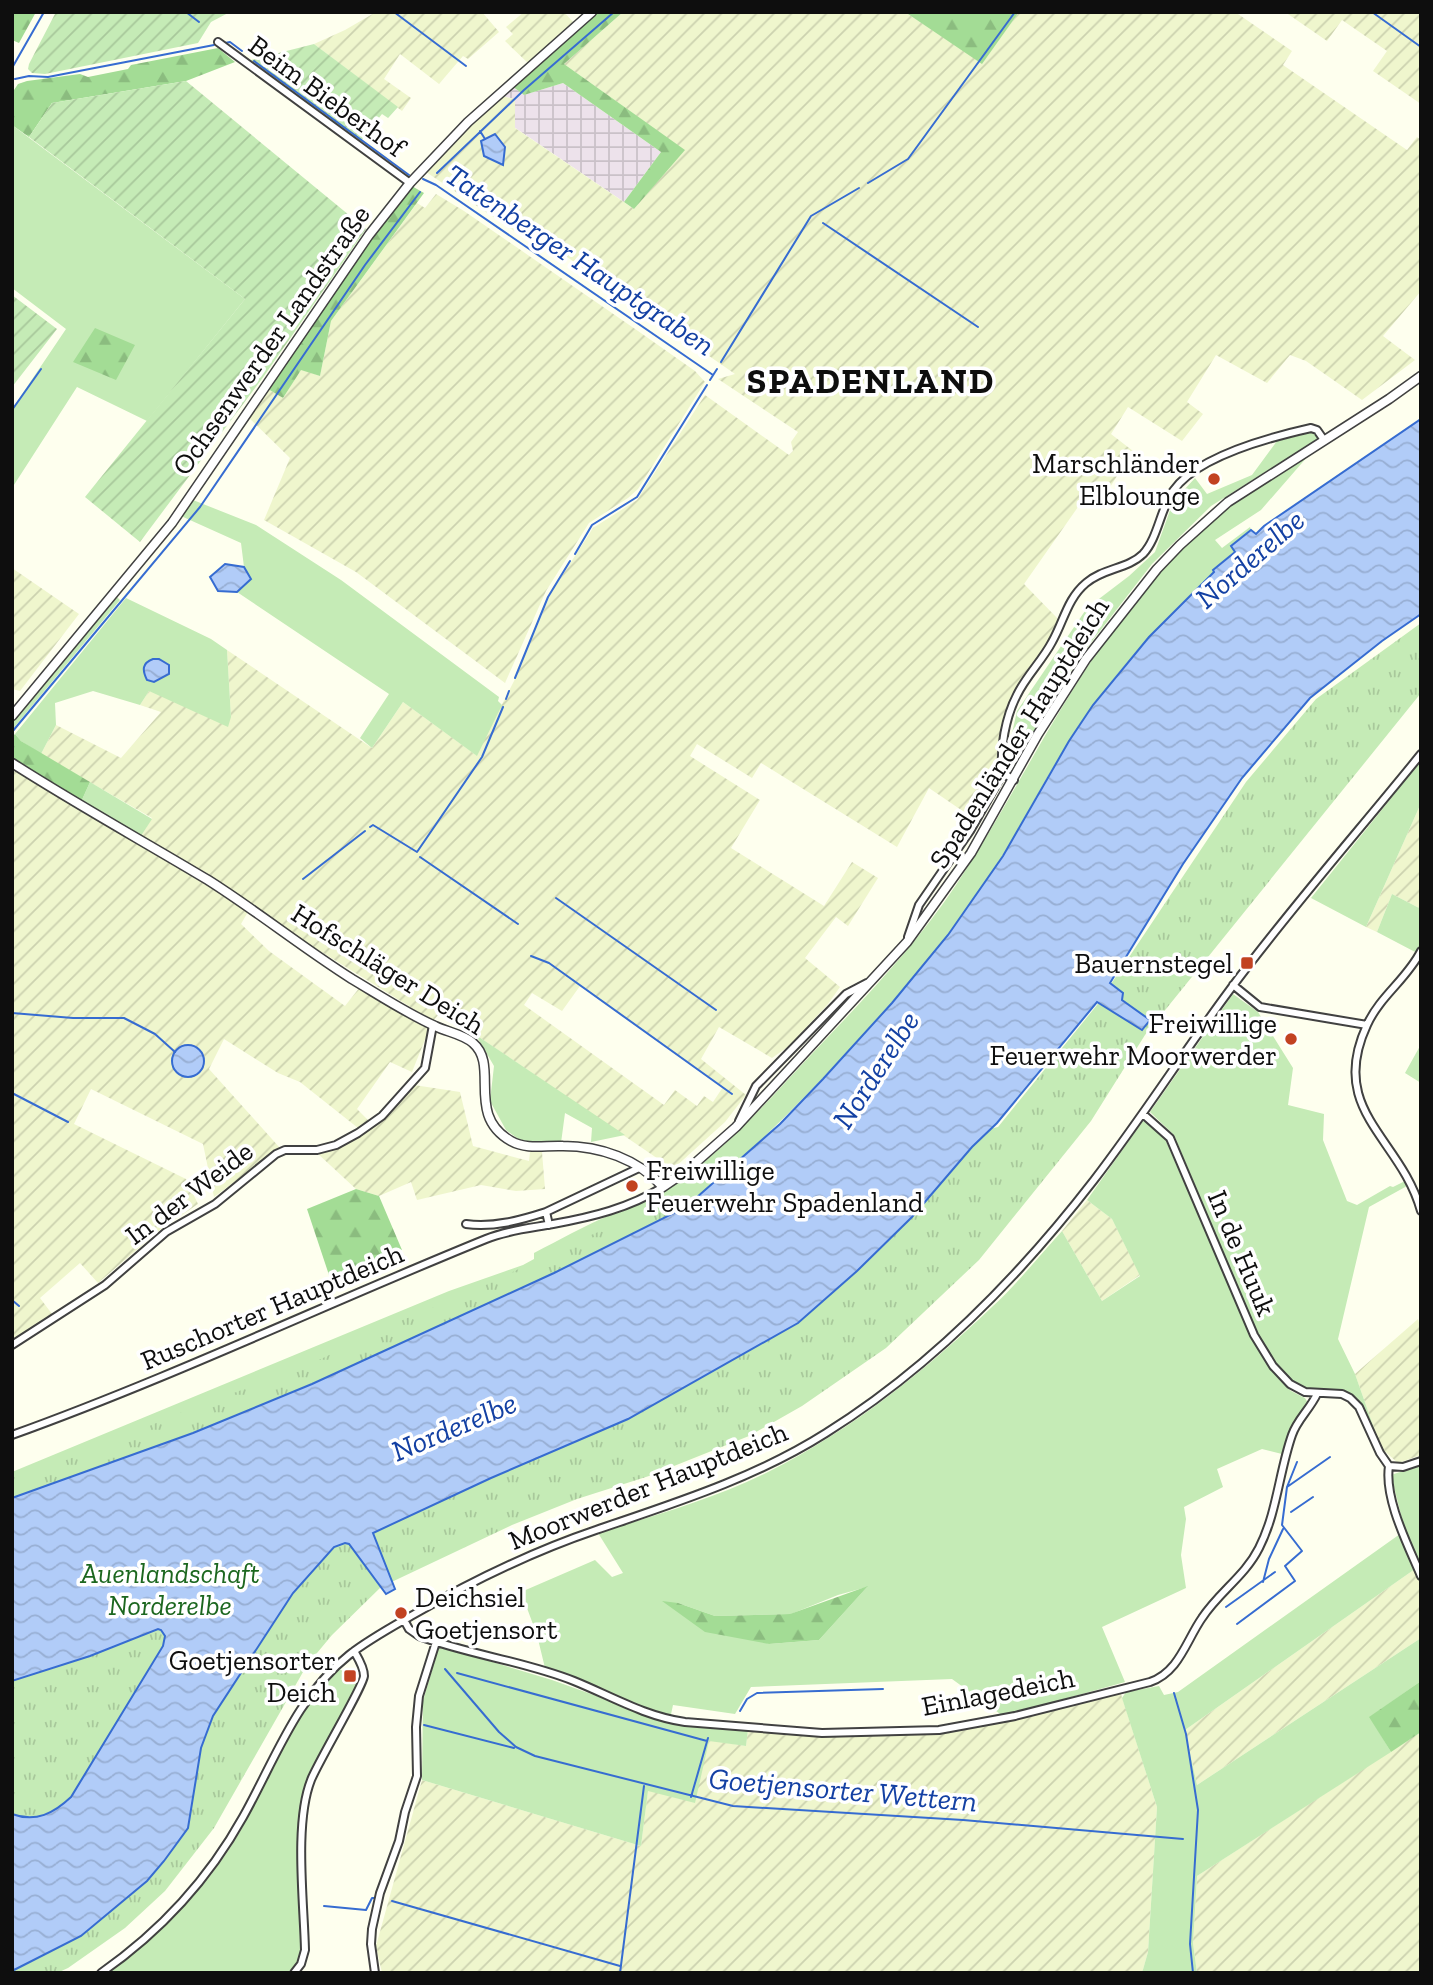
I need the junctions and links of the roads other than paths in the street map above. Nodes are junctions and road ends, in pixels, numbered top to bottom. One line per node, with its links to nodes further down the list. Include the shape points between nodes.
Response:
1 (592, 12): 3 (street, Ochsenwerder Landstraße, via 468,122)
2 (218, 42): 3 (street, Beim Bieberhof)
3 (410, 183): 6 (street, Ochsenwerder Landstraße, via 369,235 172,523)
4 (1421, 376): 5 (street, Spadenländer Hauptdeich)
5 (1324, 440): 9 (street, via 1311,428 1261,441 1203,466 1173,490 1145,552 1102,572 1074,595 1052,643 1017,695 1004,742); 10 (street, Spadenländer Hauptdeich, via 1228,502 1157,569 1086,660)
6 (12, 716)
7 (1421, 754): 14 (street, Moorwerder Hauptdeich)
8 (12, 763): 15 (street, Hofschläger Deich)
9 (1003, 773): 10 (street); 11 (street, via 919,905)
10 (1014, 779): 11 (street, Spadenländer Hauptdeich, via 971,853)
11 (907, 942): 13 (street, Spadenländer Hauptdeich)
12 (1421, 951): 16 (street)
13 (872, 981): 18 (street, Spadenländer Hauptdeich); 18 (street, Spadenländer Hauptdeich, via 846,994 756,1086)
14 (1233, 985): 16 (street, via 1260,1007); 17 (street, Moorwerder Hauptdeich)
15 (433, 1025): 19 (street, Hofschläger Deich, via 473,1042 480,1050 484,1102 494,1125 509,1140 531,1147 594,1148); 25 (street, In der Weide, via 425,1068 382,1116 336,1144 276,1154 215,1204 166,1232 105,1285)
16 (1367, 1025): 21 (street, via 1354,1070 1358,1094)
17 (1143, 1114): 26 (street, In de Huuk, via 1170,1138 1263,1351 1290,1384); 31 (street, Moorwerder Hauptdeich, via 1073,1207 990,1300 908,1373 846,1420 744,1476 527,1557)
18 (736, 1127): 20 (street, Spadenländer Hauptdeich)
19 (639, 1168): 20 (street, Hofschläger Deich); 22 (street)
20 (663, 1187): 24 (street, Ruschorter Hauptdeich, via 628,1205)
21 (1421, 1210)
22 (546, 1212): 23 (street, via 496,1225); 24 (street)
23 (466, 1224)
24 (549, 1224): 27 (street, Ruschorter Hauptdeich, via 489,1237)
25 (12, 1345)
26 (1317, 1394): 29 (street, via 1342,1394 1359,1406); 32 (street, Einlagedeich, via 1293,1432 1270,1520 1252,1560 1208,1609 1174,1667 1150,1682 939,1730 801,1732 670,1720 574,1681)
27 (13, 1434)
28 (1421, 1461): 29 (street)
29 (1389, 1466): 30 (street, via 1387,1475 1399,1522)
30 (1421, 1576)
31 (404, 1620): 32 (street, Einlagedeich, via 414,1633); 33 (street, Moorwerder Hauptdeich)
32 (436, 1642): 36 (street, via 419,1696 417,1776 372,1929)
33 (354, 1651): 34 (street, Moorwerder Hauptdeich, via 296,1714 245,1814 201,1881 156,1930); 35 (street, via 363,1680 306,1795 304,1956)
34 (101, 1973)
35 (293, 1973)
36 (375, 1973)

